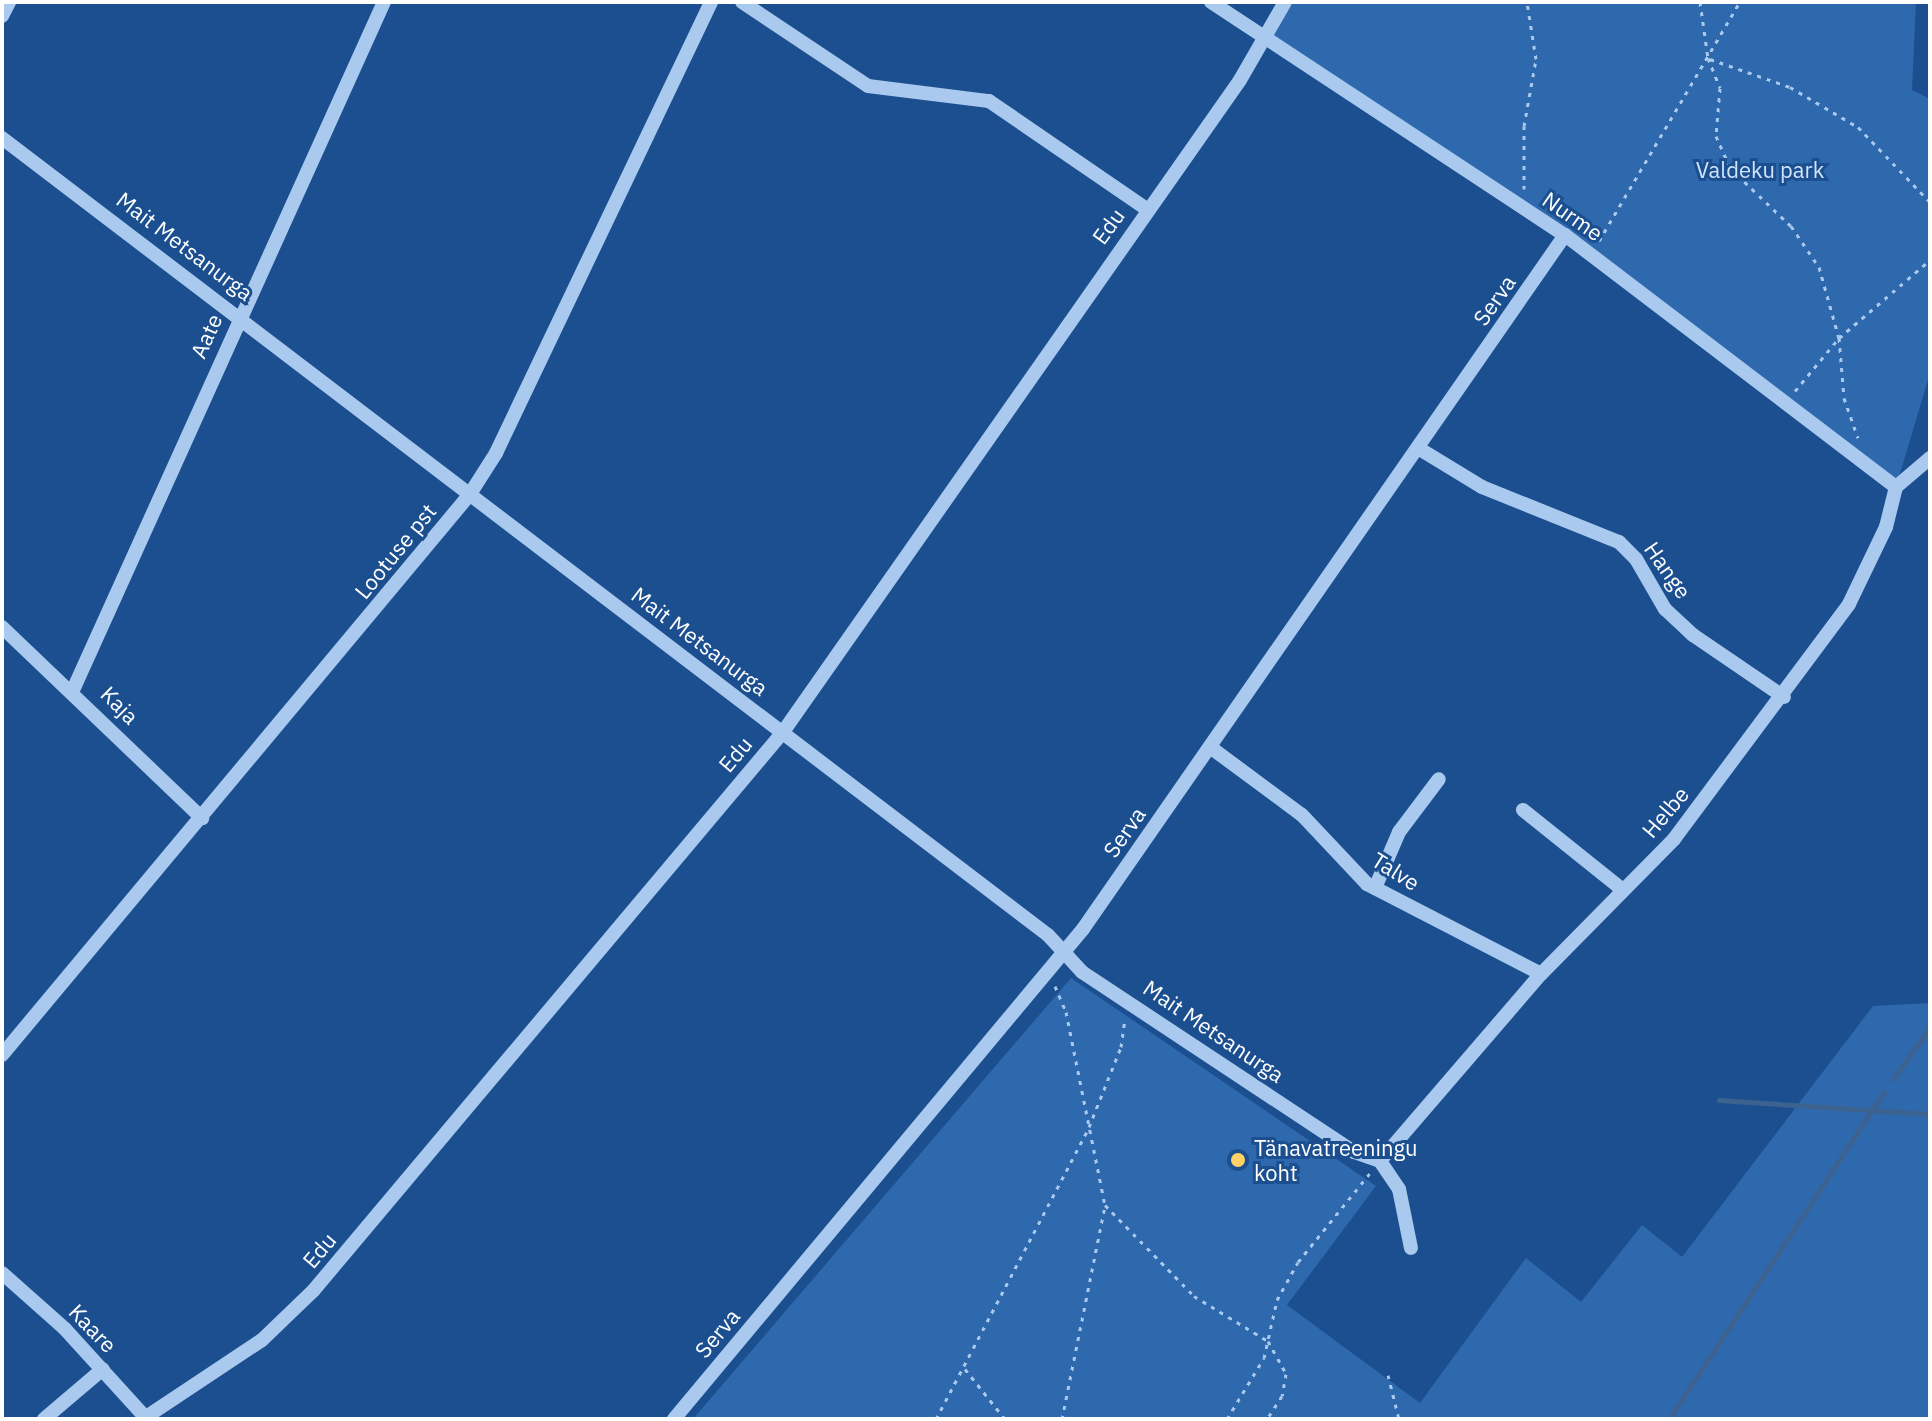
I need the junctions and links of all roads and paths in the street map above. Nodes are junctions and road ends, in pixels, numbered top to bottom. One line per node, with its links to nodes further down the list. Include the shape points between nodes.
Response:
1 (9, 2): 10 (street)
2 (384, 2): 20 (street, Aate)
3 (711, 2): 27 (street, Lootuse pst, via 496,453)
4 (742, 2): 15 (street, via 868,86 989,101)
5 (1211, 2): 11 (street, Nurme)
6 (1285, 2): 11 (street, Edu)
7 (1527, 2): 16 (path, via 1536,59 1524,126)
8 (1700, 2): 12 (path)
9 (1740, 2): 12 (path)
10 (2, 16)
11 (1264, 37): 15 (street, Edu, via 1240,80); 16 (street, Nurme)
12 (1708, 58): 14 (path, via 1790,87 1858,127); 18 (path); 21 (path, via 1720,88 1716,136 1730,168 1791,226 1819,267)
13 (2, 138): 20 (street, Mait Metsanurga)
14 (1930, 202)
15 (1147, 209): 31 (street, Edu)
16 (1524, 209): 17 (street, Nurme)
17 (1565, 235): 18 (street, Nurme); 23 (street, Serva)
18 (1591, 255): 22 (street, Nurme)
19 (1930, 260): 21 (path)
20 (239, 314): 27 (street, Mait Metsanurga); 29 (street, Aate)
21 (1839, 338): 22 (path); 25 (path, via 1844,398)
22 (1787, 402): 25 (street, Nurme)
23 (1418, 448): 30 (street, Hange, via 1482,487 1619,542 1636,559 1665,609 1693,635); 32 (street, Serva)
24 (1930, 458): 26 (street)
25 (1866, 461): 26 (street, Nurme)
26 (1896, 487): 30 (street, Helbe, via 1886,527 1849,604)
27 (470, 494): 31 (street, Mait Metsanurga); 35 (street, Lootuse pst)
28 (2, 627): 29 (street, Kaja)
29 (73, 690): 35 (street, Kaja)
30 (1784, 697): 37 (street, Helbe, via 1674,839)
31 (783, 732): 38 (street, Mait Metsanurga); 52 (street, Edu, via 313,1291 262,1340)
32 (1210, 747): 36 (street, Talve, via 1302,815); 38 (street, Serva)
33 (1439, 779): 36 (street, via 1399,832)
34 (1523, 810): 37 (street)
35 (202, 818): 42 (street, Lootuse pst)
36 (1375, 888): 40 (street, Talve)
37 (1623, 890): 40 (street, Helbe)
38 (1065, 952): 39 (street, Serva); 41 (street, Mait Metsanurga, via 1082,972)
39 (1048, 972): 43 (path, via 1066,1012); 54 (street, Serva)
40 (1541, 974): 44 (street, Helbe)
41 (1128, 1000): 43 (path, via 1121,1047); 44 (street, Mait Metsanurga, via 1354,1152)
42 (2, 1055)
43 (1089, 1127): 45 (path); 50 (path)
44 (1380, 1161): 46 (street, via 1399,1189); 48 (path, via 1298,1262 1277,1300)
45 (1105, 1205): 48 (path, via 1194,1296); 57 (path)
46 (1411, 1248)
47 (2, 1273): 49 (street, Kaare)
48 (1268, 1341): 58 (path, via 1264,1358); 59 (path, via 1286,1374 1282,1396)
49 (103, 1369): 52 (street, Kaare); 53 (street)
50 (965, 1369): 55 (path); 56 (path)
51 (1388, 1375): 60 (path)
52 (146, 1418)
53 (44, 1419)
54 (674, 1419)
55 (936, 1419)
56 (1005, 1419)
57 (1062, 1419)
58 (1227, 1419)
59 (1267, 1419)
60 (1399, 1419)

